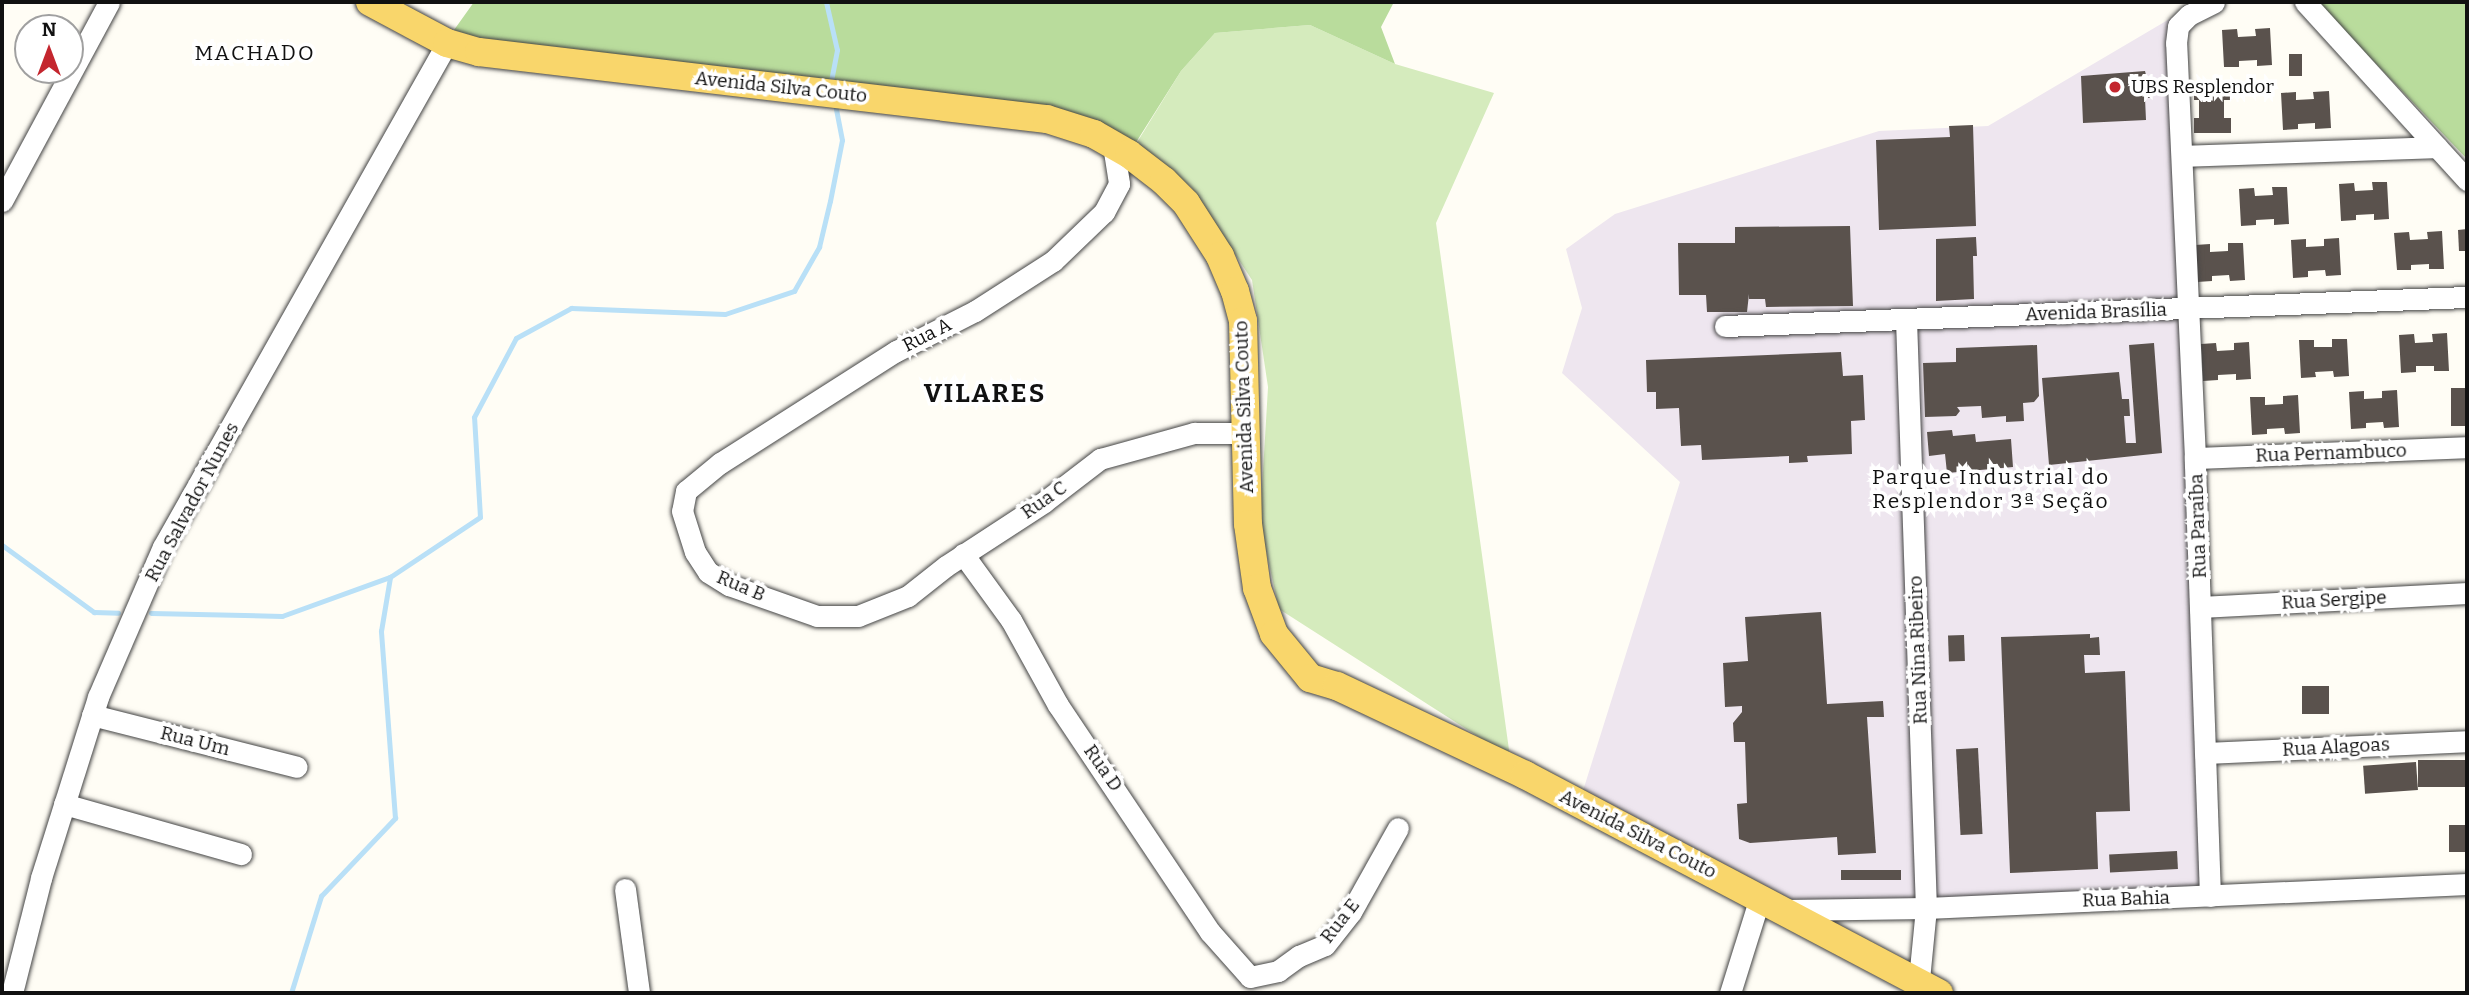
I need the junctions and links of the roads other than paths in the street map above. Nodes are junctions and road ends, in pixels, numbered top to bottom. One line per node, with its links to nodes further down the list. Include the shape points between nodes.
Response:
1 (109, 2): 9 (street)
2 (370, 2): 5 (main road, Avenida Silva Couto)
3 (2214, 2): 8 (street, Rua Paraíba, via 2178,26)
4 (2305, 2): 7 (street)
5 (447, 43): 6 (main road, Avenida Silva Couto, via 506,57 1047,119); 24 (street, Rua Salvador Nunes, via 163,547)
6 (1113, 145): 16 (main road, Avenida Silva Couto, via 1164,181 1185,203 1220,256 1243,321); 19 (street, Rua A, via 1119,184 1104,212 1053,261 975,311 896,351 720,463)
7 (2437, 147): 8 (street); 10 (street)
8 (2183, 156): 13 (street, Rua Paraíba)
9 (8, 175): 11 (street)
10 (2467, 180)
11 (2, 201)
12 (2467, 297): 13 (street, Avenida Brasília)
13 (2189, 308): 14 (street, Avenida Brasília); 18 (street, Rua Paraíba)
14 (1906, 319): 15 (street, Avenida Brasília); 35 (street, Rua Nina Ribeiro)
15 (1725, 326)
16 (1246, 433): 20 (street, Rua C, via 1194,433 1100,459); 34 (main road, Avenida Silva Couto, via 1248,524 1257,588 1274,634 1310,678 1337,685 1525,775)
17 (2467, 447): 18 (street, Rua Pernambuco)
18 (2195, 458): 22 (street, Rua Paraíba)
19 (687, 491): 23 (street, Rua B, via 681,511 695,552 708,572 729,585 817,616)
20 (964, 554): 23 (street, Rua C, via 908,596); 37 (street, Rua D, via 1011,620 1058,705 1210,932)
21 (2467, 593): 22 (street, Rua Sergipe)
22 (2201, 607): 26 (street, Rua Paraíba)
23 (858, 616)
24 (92, 715): 27 (street, Rua Um); 28 (street, Rua Salvador Nunes)
25 (2467, 741): 26 (street, Rua Alagoas)
26 (2205, 753): 33 (street, Rua Paraíba)
27 (298, 767)
28 (64, 804): 30 (street); 39 (street, Rua Salvador Nunes)
29 (1398, 828): 37 (street, Rua E, via 1351,912 1325,945 1278,971)
30 (241, 854)
31 (2467, 884): 33 (street, Rua Bahia)
32 (625, 889): 40 (street)
33 (2210, 896): 35 (street, Rua Bahia)
34 (1760, 897): 36 (main road, Avenida Silva Couto); 41 (street)
35 (1926, 908): 36 (street, Rua Bahia); 38 (street, Rua Nina Ribeiro)
36 (1785, 910): 38 (main road, Avenida Silva Couto)
37 (1250, 977)
38 (1929, 987)
39 (12, 993)
40 (639, 993)
41 (1730, 993)

